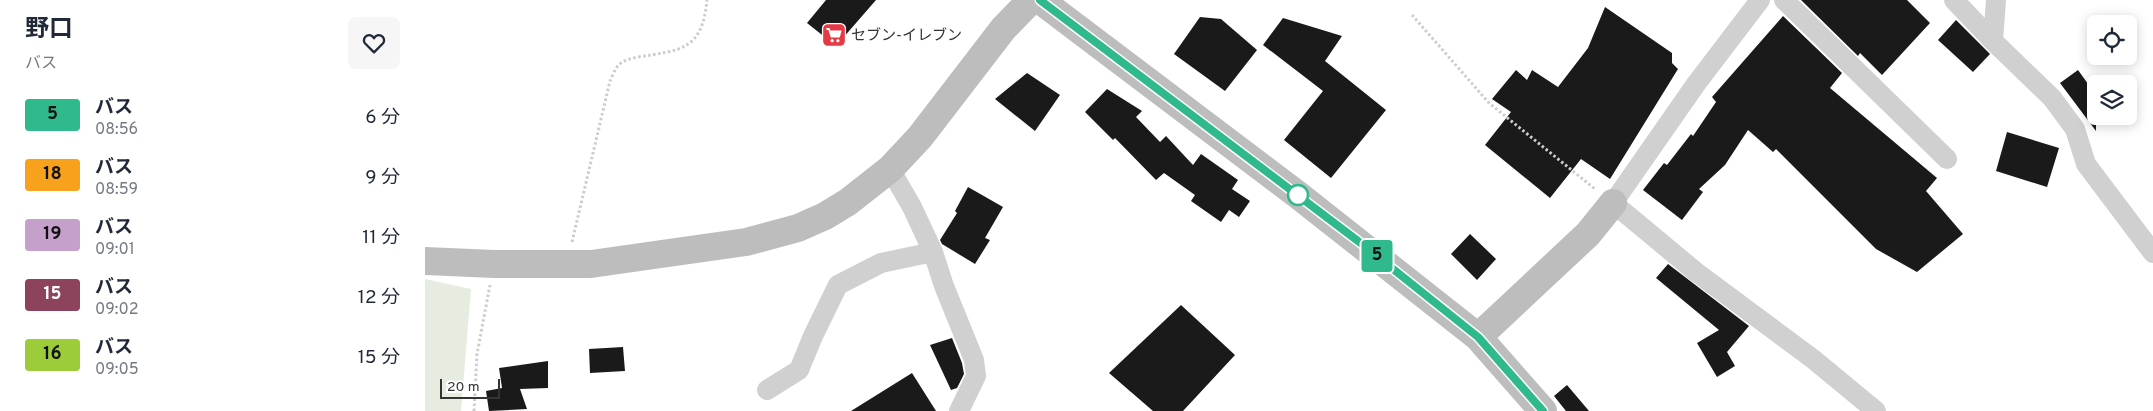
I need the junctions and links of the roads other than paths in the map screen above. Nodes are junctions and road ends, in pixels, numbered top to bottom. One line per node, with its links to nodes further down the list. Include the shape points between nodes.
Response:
1 (1031, 0): 9 (street, via 1003,29 920,137)
2 (1040, 0): 14 (street, via 1358,241)
3 (1760, 0): 10 (street, via 1695,84)
4 (1784, 0): 8 (street)
5 (1954, 0): 7 (street)
6 (1996, 0): 7 (street)
7 (1993, 41): 12 (street, via 2052,98 2075,129 2085,164)
8 (1947, 159)
9 (890, 169): 11 (street, via 912,206); 13 (street, via 825,216 798,228 746,242 591,264)
10 (1613, 203): 14 (street, via 1588,234); 18 (street, via 1695,272 1813,359)
11 (933, 252): 15 (street, via 881,263 838,285 799,370); 16 (street, via 974,360 976,376)
12 (2153, 253)
13 (425, 261)
14 (1478, 337): 17 (street)
15 (767, 390)
16 (959, 411)
17 (1543, 411)
18 (1876, 411)

